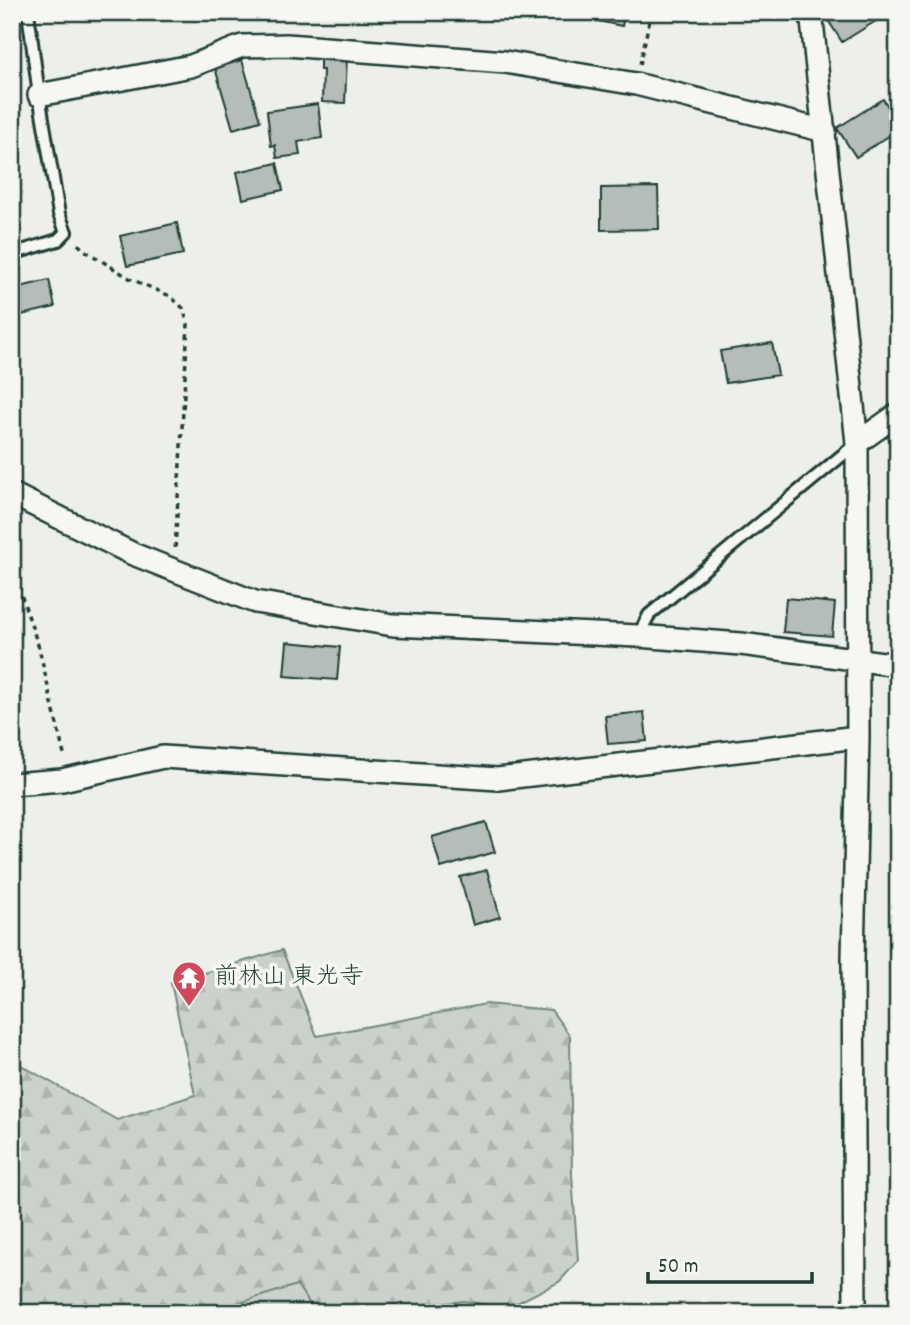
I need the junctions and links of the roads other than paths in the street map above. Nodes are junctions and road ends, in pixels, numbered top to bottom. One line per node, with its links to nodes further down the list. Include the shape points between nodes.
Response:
1 (29, 12): 3 (lane)
2 (811, 12): 4 (street)
3 (39, 95): 4 (street, via 191,66 242,46 287,46 505,62 636,84); 5 (lane, via 66,232 58,240)
4 (825, 131): 7 (street)
5 (12, 254)
6 (898, 414): 7 (street)
7 (857, 443): 9 (lane, via 649,614); 10 (street)
8 (12, 494): 9 (street, via 133,554 256,602 393,625)
9 (638, 636): 10 (street, via 741,644)
10 (857, 661): 11 (street); 12 (street)
11 (898, 665)
12 (858, 737): 13 (street, via 498,779 163,757 69,778); 14 (street, via 853,959)
13 (12, 784)
14 (855, 1313)

